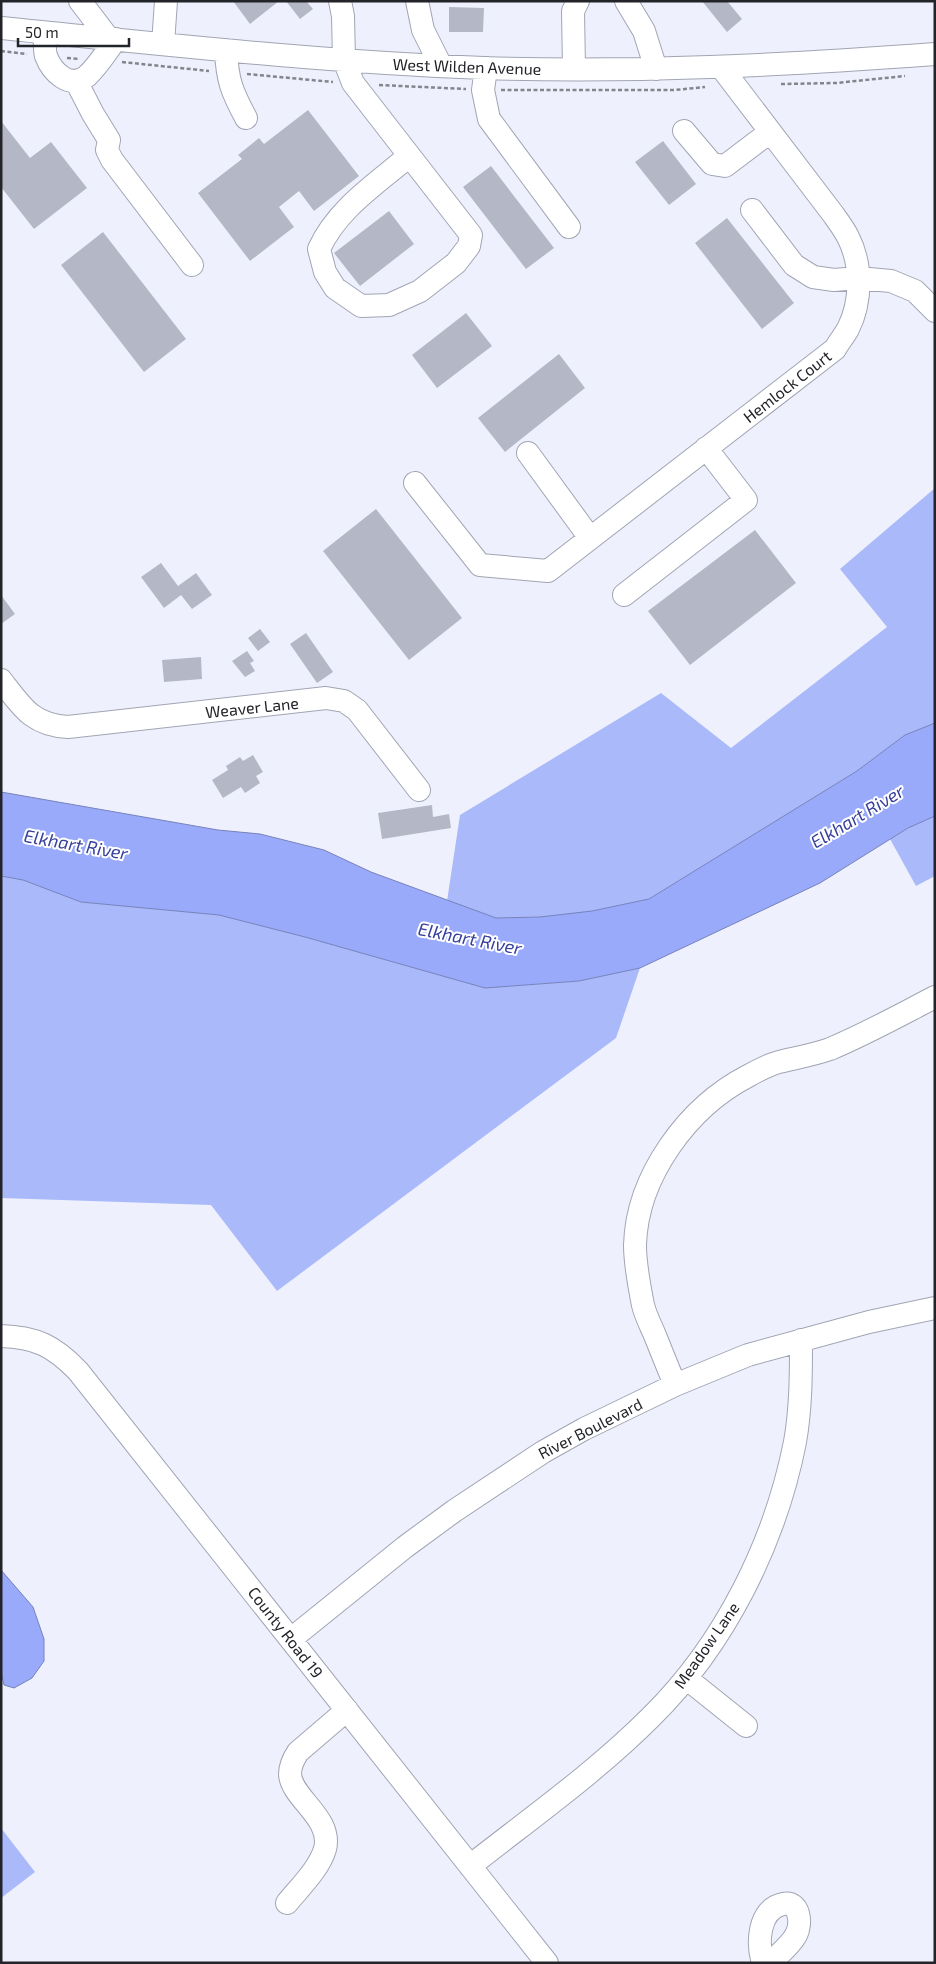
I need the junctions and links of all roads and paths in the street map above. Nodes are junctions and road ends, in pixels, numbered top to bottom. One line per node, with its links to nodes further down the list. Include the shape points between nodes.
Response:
1 (80, 1): 9 (street)
2 (166, 1): 10 (street)
3 (340, 1): 13 (street)
4 (416, 1): 14 (street, via 423,30)
5 (578, 1): 17 (street, via 573,11)
6 (626, 1): 18 (street, via 644,31)
7 (1, 28): 8 (street, West Wilden Avenue)
8 (45, 33): 9 (street, West Wilden Avenue); 19 (street, via 46,56 57,74)
9 (112, 39): 10 (street, West Wilden Avenue); 19 (street, via 86,76)
10 (163, 44): 11 (street, West Wilden Avenue)
11 (226, 50): 13 (street, West Wilden Avenue); 20 (street, via 232,92)
12 (935, 54): 15 (street, West Wilden Avenue)
13 (344, 60): 14 (street, West Wilden Avenue); 23 (street, via 353,83)
14 (441, 66): 16 (street, West Wilden Avenue)
15 (721, 67): 18 (street, West Wilden Avenue); 22 (street, Hemlock Court)
16 (486, 68): 17 (street, West Wilden Avenue); 25 (street, via 483,90 489,119)
17 (574, 69): 18 (street, West Wilden Avenue)
18 (656, 69)
19 (76, 81): 26 (street, via 109,140 107,150 112,160)
20 (246, 118)
21 (684, 131): 22 (street, via 712,164 725,166)
22 (770, 132): 27 (street, Hemlock Court, via 848,237)
23 (409, 156): 23 (street, via 471,235 469,246 456,263 420,291 389,305 361,306 335,288 319,249 326,232 357,198)
24 (752, 210): 27 (street, via 794,265 813,277 834,280)
25 (569, 227)
26 (192, 265)
27 (858, 278): 28 (street, via 891,281 915,291); 29 (street, Hemlock Court, via 855,311 835,348)
28 (935, 311)
29 (706, 448): 32 (street, Hemlock Court); 33 (street, via 746,500)
30 (528, 453): 32 (street)
31 (414, 483): 32 (street, Hemlock Court, via 480,565 548,571)
32 (590, 538)
33 (624, 595)
34 (1, 680): 35 (street, Weaver Lane, via 33,718 44,724 68,727 326,698 344,701 357,710)
35 (419, 790)
36 (935, 997): 40 (street, via 827,1050 776,1063 746,1077 717,1094 693,1115 674,1139 646,1193 635,1244 644,1308)
37 (935, 1308): 39 (street, River Boulevard)
38 (1, 1336): 41 (street, County Road 19, via 35,1340 64,1356)
39 (801, 1340): 40 (street, River Boulevard, via 748,1355); 42 (street, Meadow Lane, via 800,1403 795,1442 770,1528 751,1576 731,1613)
40 (675, 1386): 41 (street, River Boulevard, via 584,1429 503,1477 405,1547)
41 (291, 1639): 43 (street, County Road 19)
42 (686, 1678): 44 (street); 45 (street, Meadow Lane, via 620,1747)
43 (347, 1710): 45 (street, County Road 19); 46 (street, via 298,1752 293,1761 290,1773 293,1784 321,1822 325,1848 309,1877)
44 (746, 1726)
45 (470, 1866): 47 (street, County Road 19)
46 (287, 1903)
47 (547, 1963)
48 (762, 1963): 49 (street, via 759,1942 766,1916 783,1903 790,1904 801,1920 797,1933)
49 (770, 1963)

